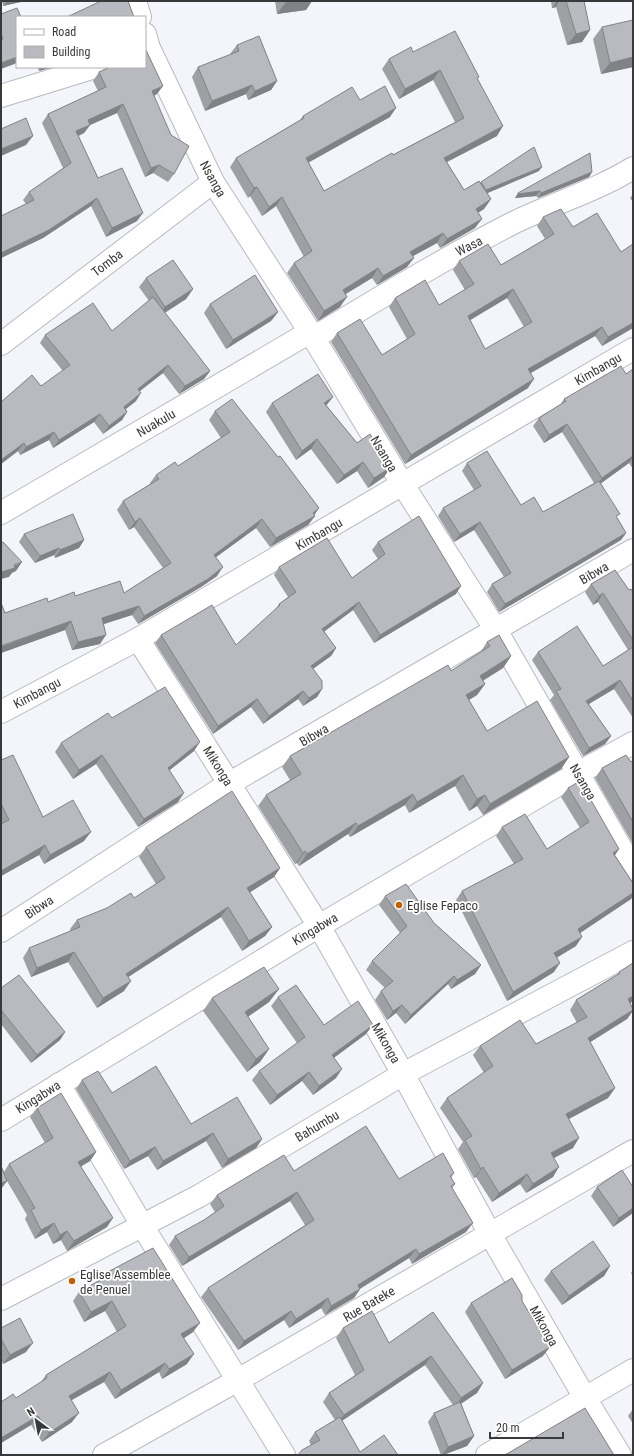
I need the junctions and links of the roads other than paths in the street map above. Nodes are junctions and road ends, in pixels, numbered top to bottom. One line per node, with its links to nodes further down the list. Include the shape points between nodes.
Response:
1 (135, 1): 2 (street)
2 (140, 16)
3 (146, 44): 7 (street, Nsanga)
4 (92, 68): 5 (street)
5 (1, 96)
6 (633, 168): 8 (street, Wasa, via 595,189 513,223)
7 (213, 182): 8 (street, Nsanga); 9 (street, Tomba)
8 (311, 335): 11 (street, Nsanga); 12 (street, Nuakulu)
9 (1, 344)
10 (633, 349): 11 (street, Kimbangu)
11 (403, 485): 14 (street, Nsanga); 15 (street, Kimbangu)
12 (1, 513)
13 (633, 550): 14 (street, Bibwa)
14 (496, 630): 18 (street, Nsanga); 19 (street, Bibwa)
15 (138, 639): 16 (street, Kimbangu); 19 (street, Mikonga)
16 (1, 712)
17 (633, 743): 18 (street, Kingabwa)
18 (578, 773): 20 (street, Nsanga); 21 (street, Kingabwa)
19 (230, 783): 21 (street, Mikonga); 22 (street, Bibwa)
20 (633, 868)
21 (319, 926): 24 (street, Mikonga); 25 (street, Kingabwa)
22 (1, 931)
23 (633, 952): 24 (street, Bahumbu)
24 (403, 1074): 28 (street, Bahumbu); 29 (street, Mikonga)
25 (59, 1084): 26 (street, Kingabwa); 28 (street)
26 (1, 1120)
27 (633, 1151): 29 (street, Rue Bateke)
28 (143, 1227): 30 (street, Bahumbu); 32 (street)
29 (490, 1234): 32 (street, Rue Bateke); 33 (street, Mikonga)
30 (1, 1299)
31 (633, 1370): 33 (street)
32 (238, 1380): 34 (street, Rue Bateke); 35 (street)
33 (585, 1398): 36 (street); 37 (street, Mikonga)
34 (104, 1455)
35 (284, 1455)
36 (487, 1455)
37 (620, 1455)

